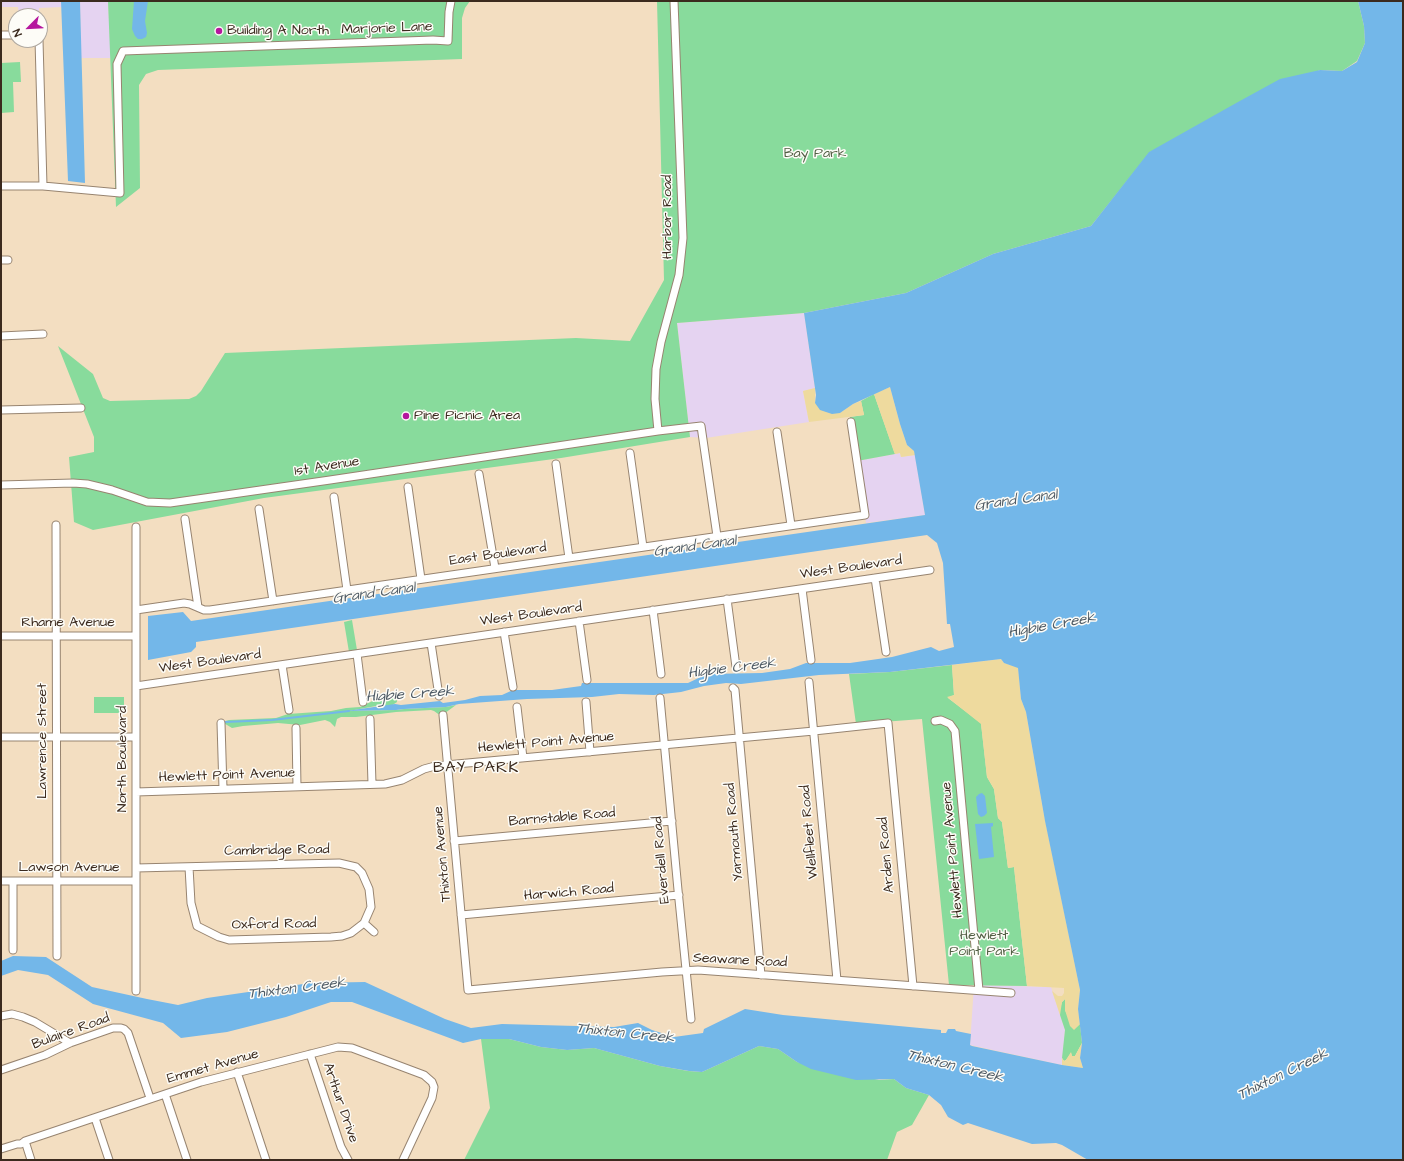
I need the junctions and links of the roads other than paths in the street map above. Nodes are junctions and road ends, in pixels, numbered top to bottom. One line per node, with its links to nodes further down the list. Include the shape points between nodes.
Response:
1 (451, 1): 5 (street, Marjorie Lane, via 448,41 123,51 117,64 120,193)
2 (674, 1): 11 (street, Harbor Road, via 683,238 679,275 656,369)
3 (39, 48): 5 (street)
4 (1, 186): 5 (street)
5 (43, 186)
6 (43, 334): 7 (street)
7 (1, 336)
8 (81, 408): 9 (street)
9 (1, 410)
10 (851, 422): 22 (street, East Boulevard, via 865,515)
11 (658, 431): 16 (street, 1st Avenue, via 170,503 147,502 87,484); 24 (street, 1st Avenue, via 701,426)
12 (778, 432): 22 (street)
13 (630, 453): 25 (street)
14 (556, 464): 26 (street)
15 (479, 474): 27 (street)
16 (1, 486)
17 (408, 487): 30 (street)
18 (334, 497): 32 (street)
19 (259, 509): 34 (street)
20 (184, 519): 35 (street)
21 (56, 525): 41 (street, Lawrence Street)
22 (791, 525): 24 (street, East Boulevard)
23 (136, 528): 36 (street, North Boulevard)
24 (717, 536): 25 (street, East Boulevard)
25 (643, 547): 26 (street, East Boulevard)
26 (569, 558): 27 (street, East Boulevard)
27 (495, 568): 30 (street, East Boulevard)
28 (930, 570): 29 (street, West Boulevard)
29 (875, 578): 31 (street, West Boulevard); 44 (street)
30 (421, 580): 32 (street, East Boulevard)
31 (802, 589): 33 (street, West Boulevard); 46 (street)
32 (347, 590): 34 (street, East Boulevard)
33 (727, 599): 37 (street, West Boulevard); 48 (street)
34 (273, 601): 35 (street, East Boulevard, via 210,610)
35 (198, 607): 36 (street, East Boulevard, via 184,603)
36 (136, 610): 42 (street, North Boulevard)
37 (653, 610): 38 (street, West Boulevard); 49 (street)
38 (579, 621): 39 (street, West Boulevard); 50 (street)
39 (504, 632): 43 (street, West Boulevard); 53 (street)
40 (1, 636): 41 (street, Rhame Avenue)
41 (56, 636): 42 (street, Rhame Avenue); 69 (street, Lawrence Street)
42 (136, 636): 52 (street, North Boulevard)
43 (431, 643): 45 (street, West Boulevard); 55 (street)
44 (886, 652)
45 (357, 654): 47 (street, West Boulevard); 57 (street)
46 (811, 660)
47 (282, 665): 52 (street, West Boulevard); 60 (street)
48 (736, 667)
49 (661, 674)
50 (587, 680)
51 (809, 682): 67 (street, Wellfleet Road)
52 (136, 686): 70 (street, North Boulevard)
53 (513, 687)
54 (733, 688): 71 (street, Yarmouth Road)
55 (439, 696)
56 (660, 698): 72 (street, Everdell Road)
57 (363, 702)
58 (586, 702): 73 (street)
59 (517, 707): 74 (street)
60 (289, 710)
61 (443, 715): 75 (street, Thixton Avenue)
62 (370, 719): 76 (street)
63 (935, 721): 99 (street, Hewlett Point Avenue, via 950,724 955,731)
64 (220, 723): 78 (street)
65 (888, 723): 67 (street, Hewlett Point Avenue); 97 (street, Arden Road)
66 (296, 728): 77 (street)
67 (814, 731): 71 (street, Hewlett Point Avenue); 96 (street, Wellfleet Road)
68 (1, 737): 69 (street)
69 (56, 737): 70 (street); 86 (street, Lawrence Street)
70 (136, 737): 79 (street, North Boulevard)
71 (739, 738): 72 (street, Hewlett Point Avenue); 95 (street, Yarmouth Road)
72 (665, 745): 73 (street, Hewlett Point Avenue); 80 (street, Everdell Road)
73 (590, 752): 74 (street, Hewlett Point Avenue)
74 (523, 758): 75 (street, Hewlett Point Avenue)
75 (447, 766): 76 (street, Hewlett Point Avenue, via 424,768 392,783); 81 (street, Thixton Avenue)
76 (372, 784): 77 (street, Hewlett Point Avenue)
77 (297, 787): 78 (street, Hewlett Point Avenue)
78 (223, 789): 79 (street, Hewlett Point Avenue)
79 (136, 792): 83 (street, North Boulevard)
80 (672, 821): 81 (street, Barnstable Road); 88 (street, Everdell Road)
81 (454, 841): 89 (street, Thixton Avenue)
82 (189, 867): 83 (street, Cambridge Road); 90 (street, Cambridge Road, via 327,862 352,865 362,873 369,889 371,907); 90 (street, Oxford Road, via 191,903 197,926 219,937 235,940 331,937 351,933)
83 (136, 868): 87 (street, North Boulevard)
84 (1, 881): 85 (street, Lawson Avenue)
85 (13, 881): 86 (street, Lawson Avenue); 92 (street)
86 (57, 881): 87 (street, Lawson Avenue); 93 (street, Lawrence Street)
87 (136, 881): 100 (street, North Boulevard)
88 (679, 895): 89 (street, Harwich Road); 94 (street, Everdell Road)
89 (461, 916): 98 (street, Thixton Avenue)
90 (364, 923): 91 (street)
91 (374, 932)
92 (13, 950)
93 (57, 956)
94 (686, 971): 95 (street, Seawane Road); 98 (street, Seawane Road); 103 (street, Everdell Road)
95 (761, 975): 96 (street, Seawane Road)
96 (837, 980): 97 (street, Seawane Road)
97 (913, 986): 99 (street, Seawane Road)
98 (468, 990)
99 (980, 990): 101 (street, Seawane Road)
100 (136, 992)
101 (1011, 993)
102 (1, 1016): 104 (street, via 12,1014 23,1017)
103 (691, 1019)
104 (70, 1043): 106 (street, Bulaire Road, via 46,1055); 109 (street, Bulaire Road, via 113,1028 124,1029 128,1033)
105 (310, 1054): 107 (street, Emmet Avenue); 117 (street, Arthur Drive, via 341,1147); 118 (street, Emmet Avenue, via 338,1047 352,1048 424,1075 432,1082 432,1098)
106 (1, 1070)
107 (237, 1072): 108 (street, Emmet Avenue); 116 (street)
108 (165, 1094): 109 (street, Emmet Avenue); 115 (street)
109 (150, 1098): 110 (street, Emmet Avenue)
110 (95, 1118): 111 (street, Emmet Avenue); 114 (street)
111 (25, 1141): 112 (street, Emmet Avenue); 113 (street)
112 (1, 1149)
113 (31, 1160)
114 (109, 1160)
115 (187, 1160)
116 (266, 1160)
117 (348, 1160)
118 (403, 1160)

